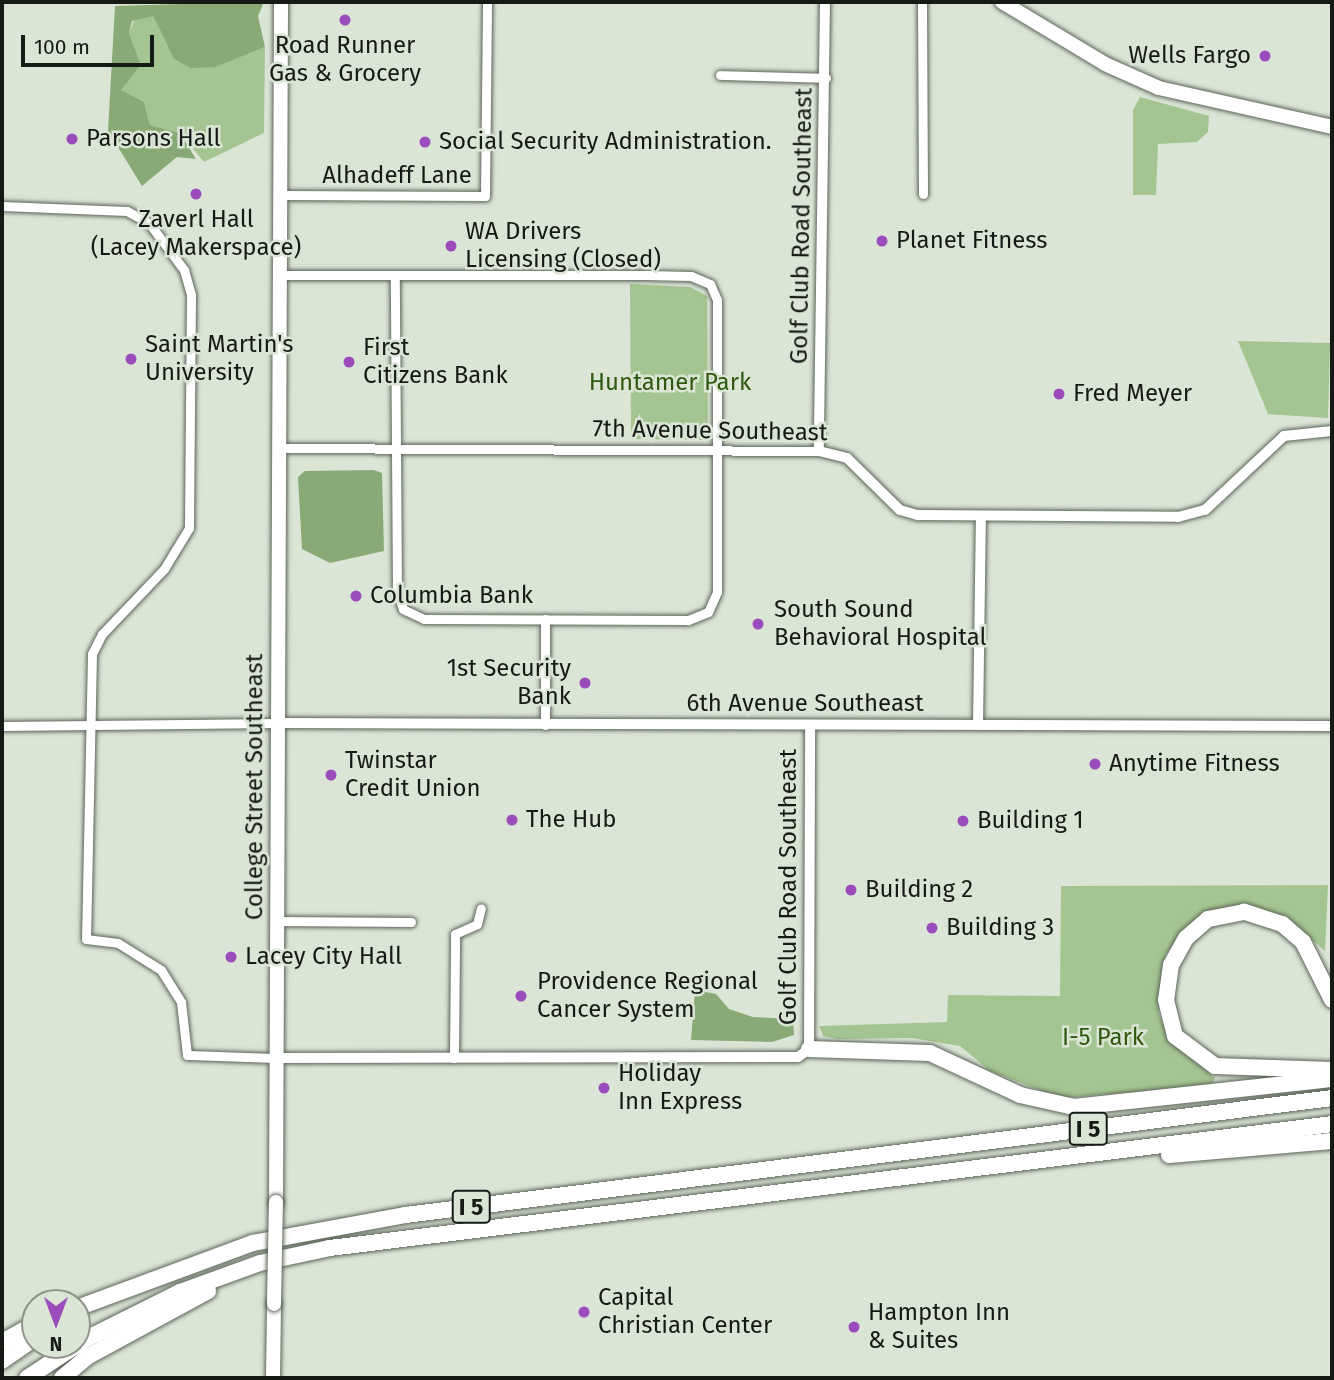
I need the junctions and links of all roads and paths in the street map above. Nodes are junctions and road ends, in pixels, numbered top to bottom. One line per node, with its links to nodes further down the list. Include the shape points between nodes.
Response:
1 (281, 2): 10 (main road, College Street Southeast)
2 (486, 2): 10 (street, Alhadeff Lane, via 485,196)
3 (825, 2): 7 (street, Golf Club Road Southeast)
4 (922, 2): 9 (street)
5 (1002, 2): 8 (main road, via 1105,64 1159,88)
6 (720, 75): 7 (street)
7 (826, 78): 19 (street, Golf Club Road Southeast)
8 (1332, 127)
9 (923, 194)
10 (282, 195): 12 (main road, College Street Southeast)
11 (2, 206): 23 (street, via 115,208 139,216 180,260 191,295 189,528 164,569 96,644 87,677)
12 (281, 275): 13 (street); 14 (main road, College Street Southeast)
13 (395, 275): 17 (street); 18 (street, via 704,280 717,300)
14 (279, 409): 16 (main road, College Street Southeast); 20 (main road, College Street Southeast)
15 (1332, 431): 21 (street, 7th Avenue Southeast, via 1296,432 1273,442 1205,510 1189,516)
16 (284, 448): 17 (street, 7th Avenue Southeast); 20 (main road, College Street Southeast)
17 (397, 449): 18 (street, 7th Avenue Southeast); 22 (street, via 397,591 403,609 424,619)
18 (718, 451): 19 (street, 7th Avenue Southeast); 22 (street, via 718,592 708,612 688,620)
19 (819, 451): 21 (street, 7th Avenue Southeast, via 847,458 901,510)
20 (280, 489): 24 (main road, College Street Southeast)
21 (981, 517): 27 (street)
22 (545, 619): 25 (street)
23 (87, 722): 24 (street); 28 (street); 35 (street, via 86,939 118,943 161,970 181,1002 187,1055)
24 (278, 723): 25 (street, 6th Avenue Southeast); 31 (main road, College Street Southeast)
25 (545, 725): 26 (street, 6th Avenue Southeast)
26 (810, 725): 27 (street, 6th Avenue Southeast); 34 (street, Golf Club Road Southeast)
27 (978, 725): 29 (street, 6th Avenue Southeast)
28 (2, 726)
29 (1332, 726)
30 (481, 908): 36 (street, via 477,924 455,934)
31 (277, 921): 32 (street); 35 (main road, College Street Southeast)
32 (411, 922)
33 (1332, 1000): 37 (highway, via 1318,961 1293,932 1244,912 1208,919 1186,938 1171,965 1166,1000 1175,1035 1215,1066)
34 (809, 1049): 36 (street, via 786,1059); 38 (highway, via 930,1053 1020,1095 1074,1107)
35 (277, 1058): 36 (street); 53 (main road, College Street Southeast, bridge)
36 (454, 1058)
37 (1332, 1070)
38 (1332, 1079)
39 (1332, 1098): 44 (highway, I 5, via 406,1215 253,1243)
40 (1332, 1124): 42 (highway, I 5)
41 (1332, 1140): 42 (highway)
42 (901, 1179): 43 (highway, I 5, via 408,1235)
43 (260, 1263): 51 (highway, I 5, via 132,1314); 52 (highway, via 146,1323)
44 (107, 1296): 45 (highway); 46 (highway, I 5)
45 (91, 1302)
46 (91, 1306)
47 (21, 1332): 48 (highway)
48 (2, 1342)
49 (21, 1348): 50 (highway)
50 (2, 1361)
51 (27, 1378)
52 (62, 1378)
53 (273, 1378)

